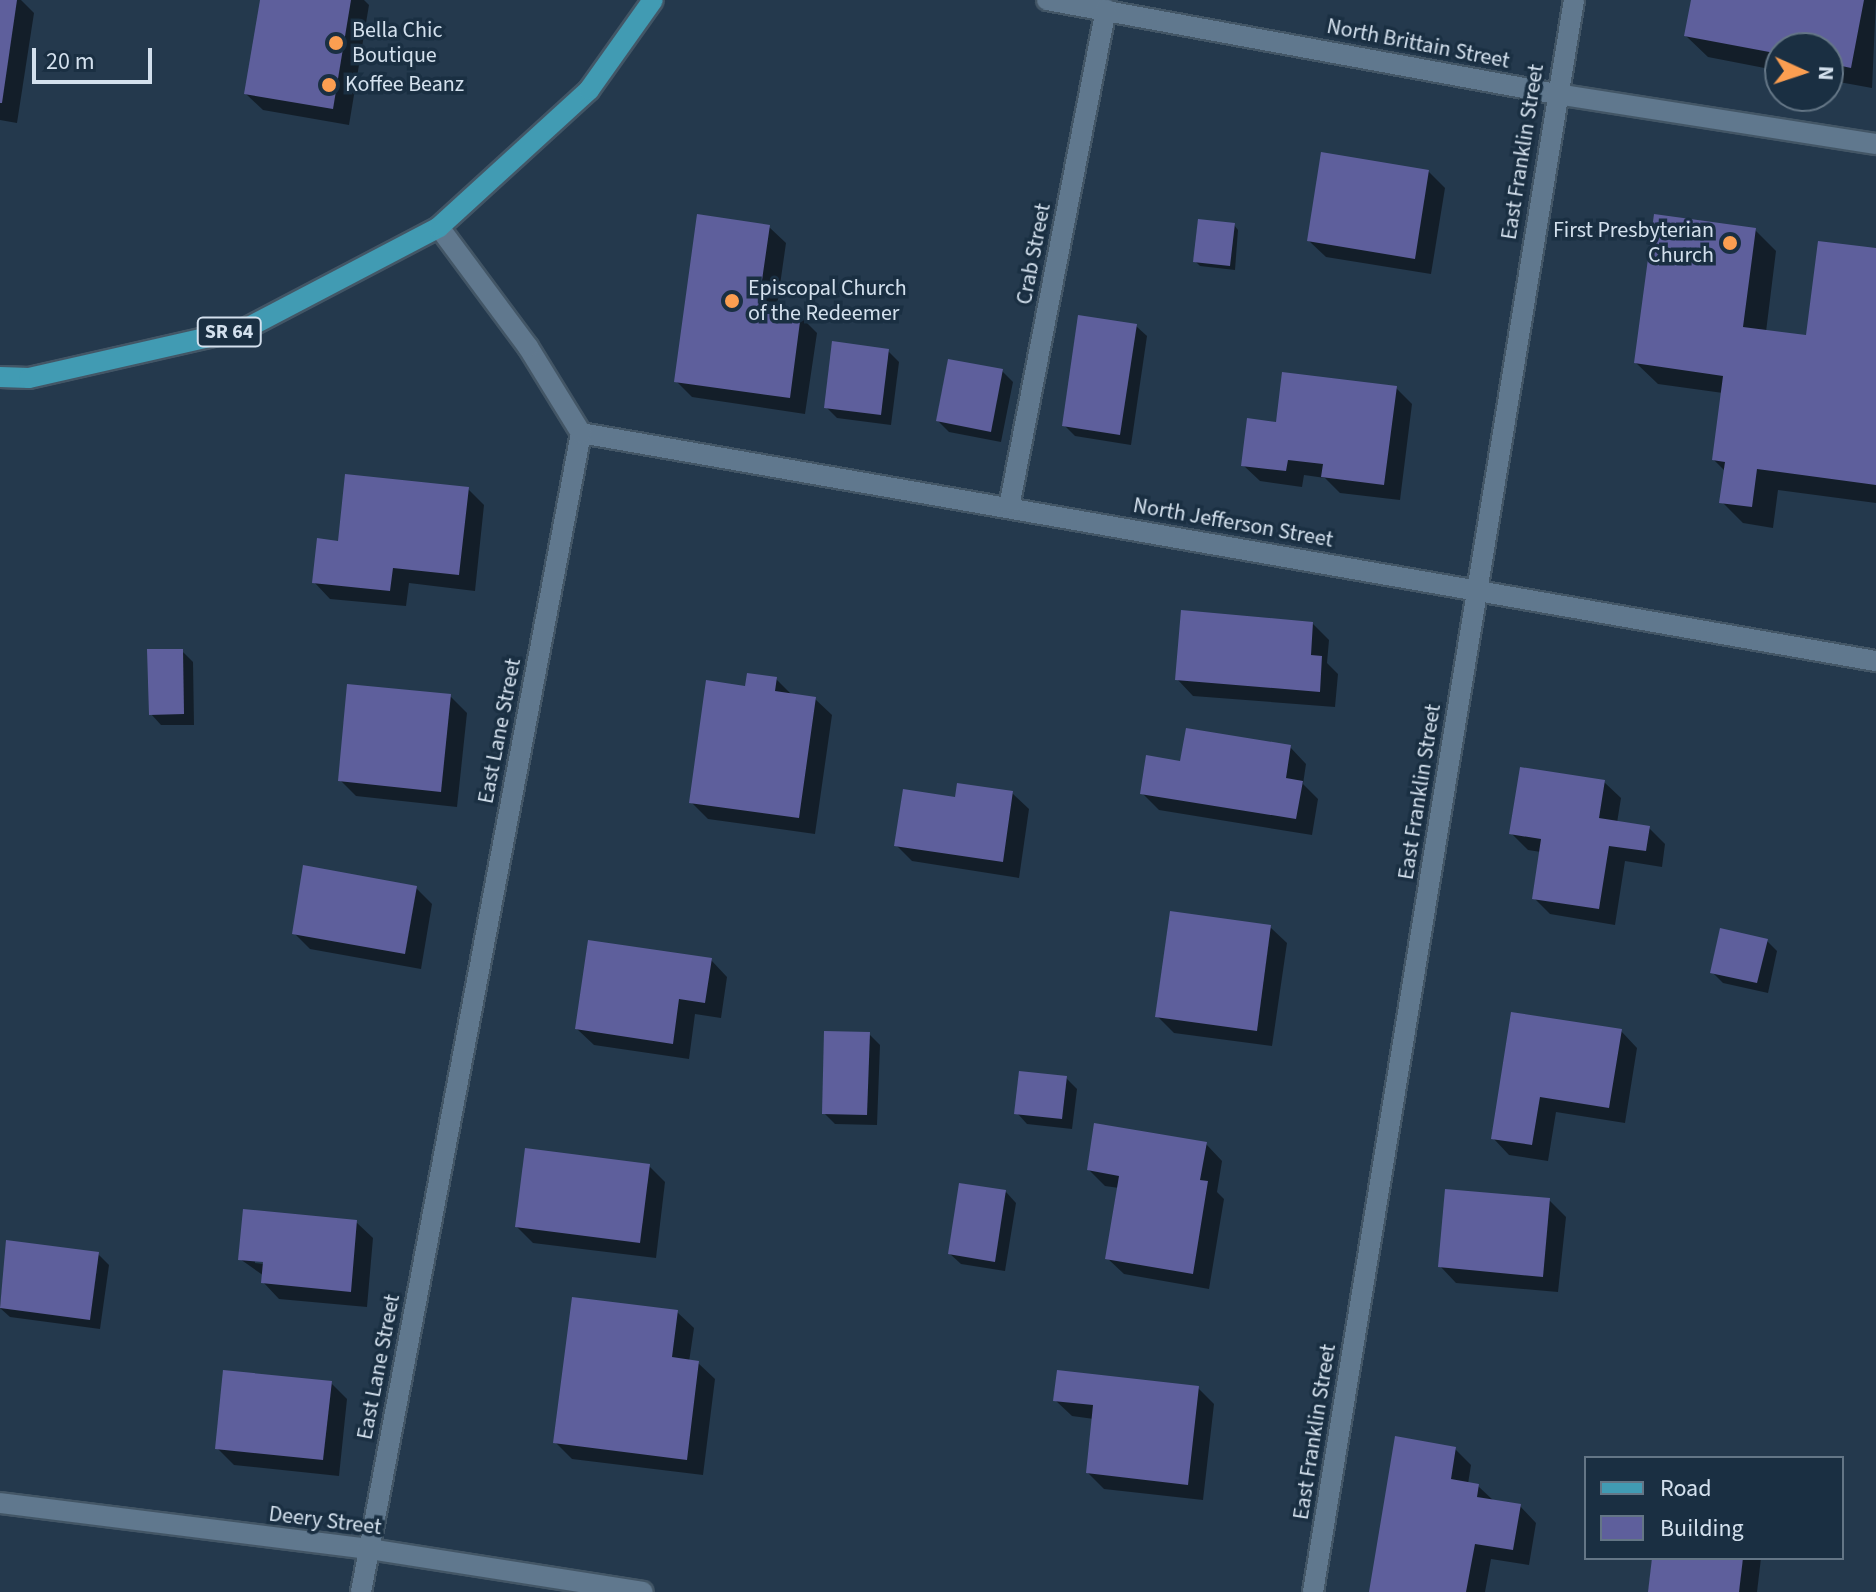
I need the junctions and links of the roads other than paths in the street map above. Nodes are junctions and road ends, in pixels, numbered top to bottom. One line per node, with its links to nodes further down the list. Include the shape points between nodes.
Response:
1 (653, 0): 7 (main road, SR 64, via 589,90)
2 (1047, 0): 4 (street, North Brittain Street)
3 (1574, 0): 5 (street, East Franklin Street)
4 (1106, 9): 5 (street, North Brittain Street); 10 (street, Crab Street)
5 (1556, 94): 6 (street, North Brittain Street); 11 (street, East Franklin Street)
6 (1876, 144)
7 (439, 227): 8 (main road, SR 64, via 245,329 29,378); 9 (street, via 528,347)
8 (0, 377)
9 (581, 433): 10 (street, North Jefferson Street); 14 (street, East Lane Street)
10 (1009, 507): 11 (street, North Jefferson Street)
11 (1478, 590): 12 (street, North Jefferson Street); 17 (street, East Franklin Street)
12 (1876, 661)
13 (0, 1503): 14 (street, Deery Street)
14 (369, 1549): 15 (street, East Lane Street); 16 (street, Deery Street)
15 (361, 1592)
16 (643, 1592)
17 (1313, 1592)

